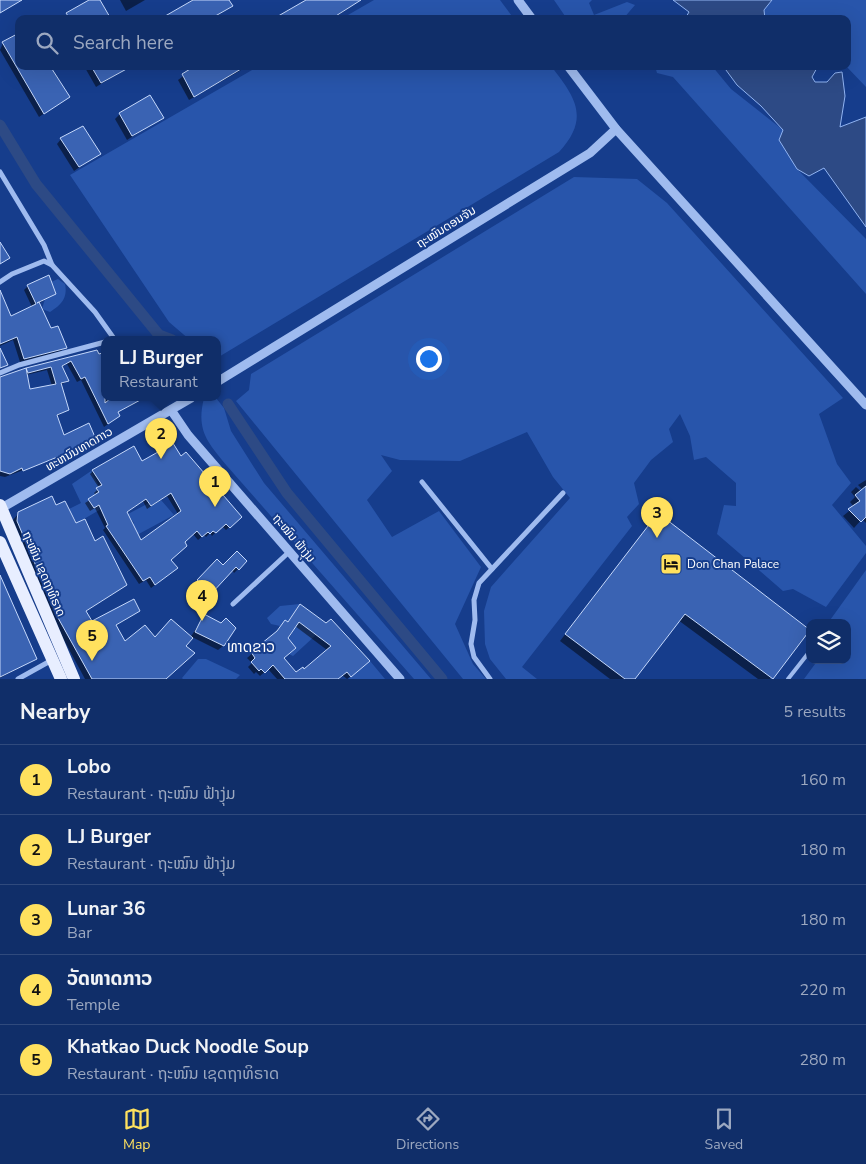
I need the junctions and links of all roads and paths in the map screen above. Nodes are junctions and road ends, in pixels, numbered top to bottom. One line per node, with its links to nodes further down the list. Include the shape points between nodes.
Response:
1 (518, 0): 2 (street)
2 (529, 15)
3 (571, 70): 4 (street)
4 (616, 129): 11 (street, ຖະໝົນດອນຈັນ, via 590,153); 13 (street)
5 (0, 172): 6 (street, via 44,245)
6 (52, 265): 7 (street, via 44,261); 8 (street)
7 (0, 282)
8 (112, 336)
9 (101, 343): 10 (street)
10 (0, 372)
11 (221, 380)
12 (183, 401): 14 (street)
13 (866, 405)
14 (171, 410): 17 (street, ທະຫນົນທາດກາວ); 19 (street, ຖະໝົນ ຟ້າງຸ່ມ, via 188,435)
15 (422, 482): 20 (street)
16 (562, 493): 20 (street)
17 (0, 507): 26 (main road, ຖະໜົນ ເຊດຖາທິຣາດ)
18 (0, 542): 23 (main road)
19 (289, 552): 21 (street); 27 (street, ຖະໝົນ ຟ້າງຸ່ມ)
20 (492, 569): 28 (street, via 479,583 474,600 471,644 474,657)
21 (233, 604)
22 (806, 656): 29 (lane)
23 (53, 660): 24 (street); 25 (main road)
24 (18, 679)
25 (61, 679)
26 (74, 679)
27 (400, 679)
28 (490, 679)
29 (788, 679)

